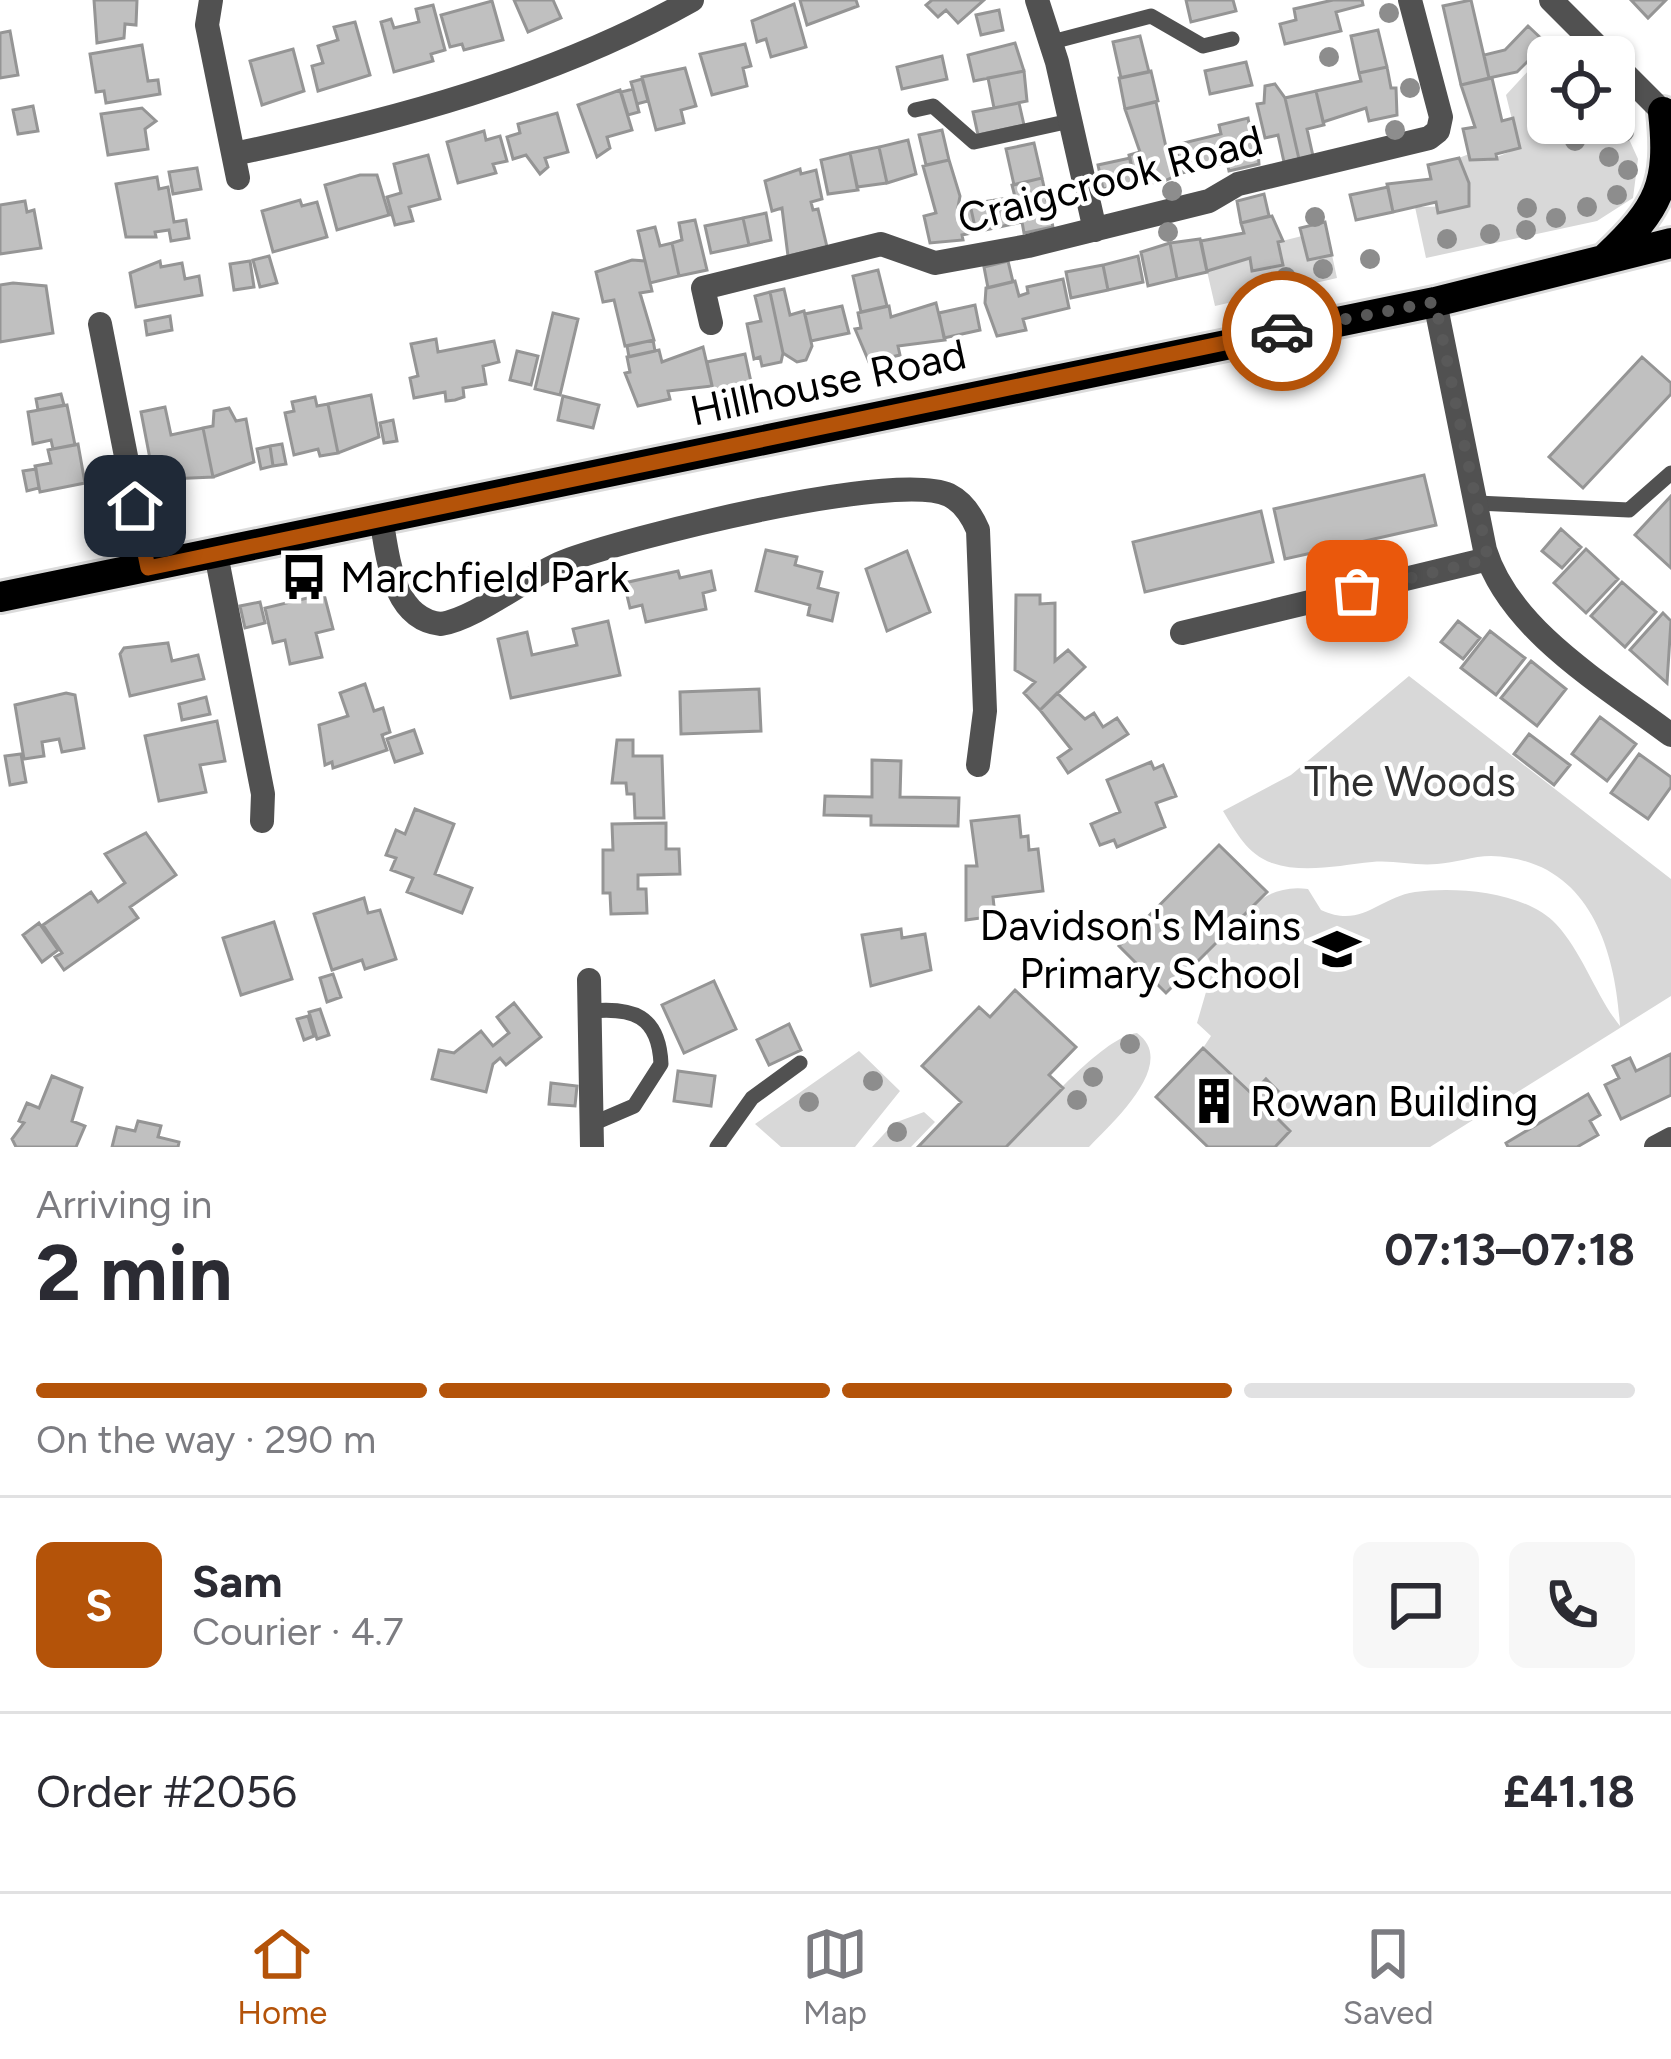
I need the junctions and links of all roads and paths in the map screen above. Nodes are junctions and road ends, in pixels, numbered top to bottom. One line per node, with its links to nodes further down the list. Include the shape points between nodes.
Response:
1 (211, 0): 2 (street, via 208,25 236,166 493,87)
2 (692, 0)
3 (1037, 0): 8 (street)
4 (1410, 0): 13 (street, Craigcrook Road, via 1441,116 1433,136 1238,184 1209,201)
5 (1551, 0): 6 (street)
6 (1587, 36)
7 (1232, 40): 8 (lane, via 1203,46 1151,16)
8 (1052, 42): 12 (street)
9 (1635, 84): 11 (street)
10 (915, 110): 12 (lane, via 933,106 974,142)
11 (1667, 116): 15 (main road, via 1668,156 1655,206)
12 (1070, 122): 13 (street)
13 (1096, 230): 17 (street, Craigcrook Road, via 935,263 889,245 860,250 704,288)
14 (1671, 242): 15 (main road, Hillhouse Road)
15 (1603, 261): 16 (main road, Hillhouse Road)
16 (1435, 302): 20 (street); 21 (main road, Hillhouse Road)
17 (711, 323)
18 (100, 325): 24 (street)
19 (1671, 473): 20 (lane, via 1629,510)
20 (1477, 503): 23 (street)
21 (381, 518): 22 (main road, Hillhouse Road); 28 (street, via 403,599 419,618 441,624 597,550 868,490 948,494 978,530 985,711)
22 (216, 554): 24 (main road, Hillhouse Road); 29 (street)
23 (1488, 559): 26 (street); 27 (street, via 1520,611)
24 (148, 568): 25 (main road, Hillhouse Road)
25 (0, 597)
26 (1182, 633)
27 (1671, 735)
28 (978, 765)
29 (262, 821)
30 (589, 980): 31 (street)
31 (590, 1012): 33 (street); 33 (lane, via 641,1014 661,1047 661,1064 634,1106)
32 (800, 1063): 35 (lane, via 752,1098)
33 (592, 1136)
34 (1671, 1139): 36 (street)
35 (717, 1147)
36 (1656, 1147)

